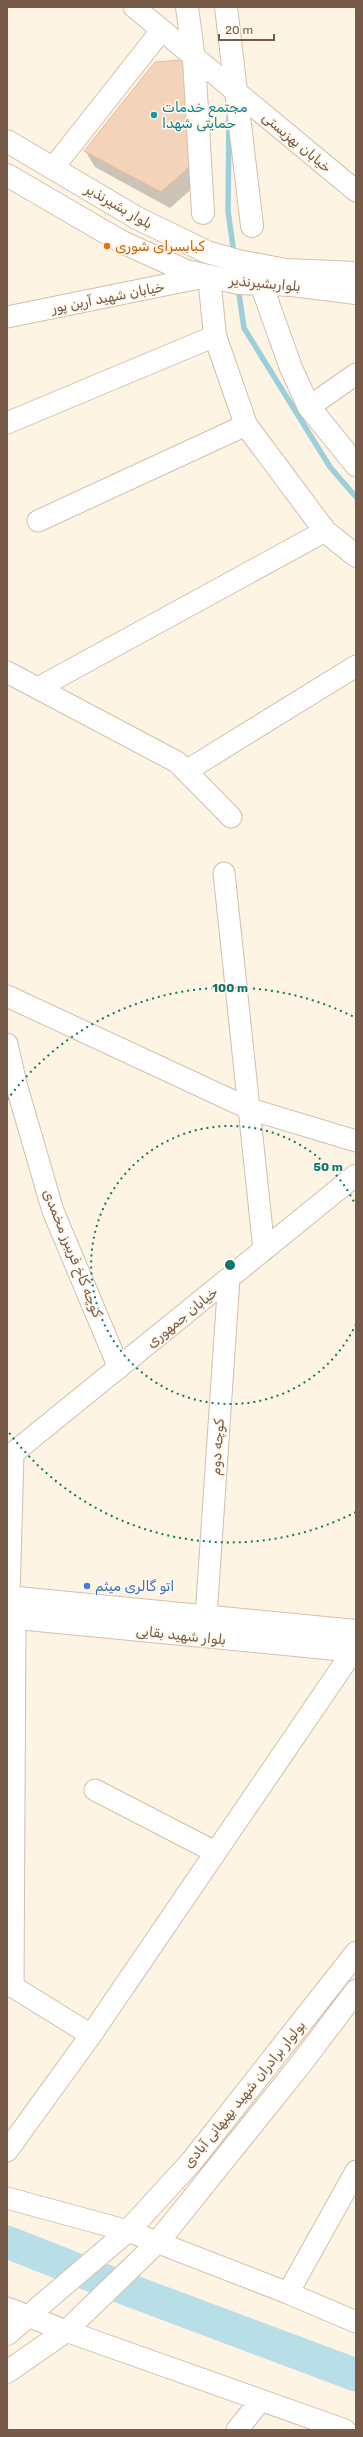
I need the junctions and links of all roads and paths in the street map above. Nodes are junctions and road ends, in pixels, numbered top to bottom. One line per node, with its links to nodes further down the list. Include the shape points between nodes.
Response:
1 (134, 7): 4 (street)
2 (187, 7): 5 (main road)
3 (226, 7): 6 (main road)
4 (161, 31): 5 (street); 8 (street)
5 (194, 58): 6 (street, خیابان بهزیستی); 11 (main road)
6 (238, 94): 10 (street, خیابان بهزیستی); 12 (main road)
7 (7, 141): 8 (main road, بلوار بشیرنذیر)
8 (53, 168): 13 (main road, بلوار بشیرنذیر, via 137,218 207,252 286,270)
9 (7, 174): 14 (main road, بلواربشیرنذیر, via 122,242 186,271)
10 (356, 191)
11 (203, 213)
12 (252, 226)
13 (356, 273)
14 (209, 276): 15 (main road, بلواربشیرنذیر, via 239,283); 17 (street, خیابان شهید آرین پور); 18 (main road)
15 (261, 284): 16 (main road, بلواربشیرنذیر); 20 (main road, via 291,368)
16 (356, 293)
17 (7, 317)
18 (215, 336): 21 (street); 22 (main road)
19 (356, 374): 20 (street)
20 (309, 407): 23 (main road)
21 (7, 423)
22 (246, 425): 24 (street); 25 (main road)
23 (356, 464)
24 (38, 521)
25 (325, 531): 26 (main road); 29 (street)
26 (356, 556)
27 (356, 666): 30 (street)
28 (7, 672): 29 (street)
29 (38, 688): 30 (street, via 177,762)
30 (186, 771): 31 (street)
31 (232, 818)
32 (224, 873): 35 (street)
33 (7, 996): 35 (street)
34 (7, 1044): 40 (street, کوچه کاخ فریبرز مخمدی, via 53,1211)
35 (250, 1109): 36 (street); 38 (street)
36 (356, 1140)
37 (356, 1175): 38 (street, خیابان جمهوری)
38 (264, 1250): 39 (street, خیابان جمهوری)
39 (229, 1278): 40 (street, خیابان جمهوری); 43 (street, کوچه دوم)
40 (119, 1368): 41 (street, خیابان جمهوری)
41 (10, 1456): 42 (street)
42 (10, 1608): 43 (main road, بلوار شهید بقایی); 44 (main road, بلوار شهید بقایی); 45 (street)
43 (206, 1617): 44 (main road, بلوار شهید بقایی)
44 (355, 1644): 47 (street)
45 (11, 1789): 49 (street)
46 (94, 1790): 47 (street)
47 (215, 1852): 51 (street)
48 (356, 1953): 55 (main road, بولوار برادران شهید بهبهانی آبادی, via 192,2161)
49 (10, 1985): 51 (street)
50 (356, 1991): 56 (main road, بولوار برادران شهید بهبهانی آبادی)
51 (91, 2035): 52 (street)
52 (7, 2151)
53 (356, 2171): 57 (street)
54 (7, 2198): 55 (street)
55 (128, 2231): 56 (street); 59 (street)
56 (157, 2243): 57 (street); 61 (street)
57 (288, 2293): 60 (street)
58 (7, 2308): 59 (street)
59 (27, 2317): 61 (street); 62 (main road)
60 (356, 2322)
61 (66, 2331): 63 (main road); 64 (street)
62 (7, 2334)
63 (7, 2372)
64 (261, 2400): 65 (street); 66 (street)
65 (236, 2430)
66 (345, 2430)

